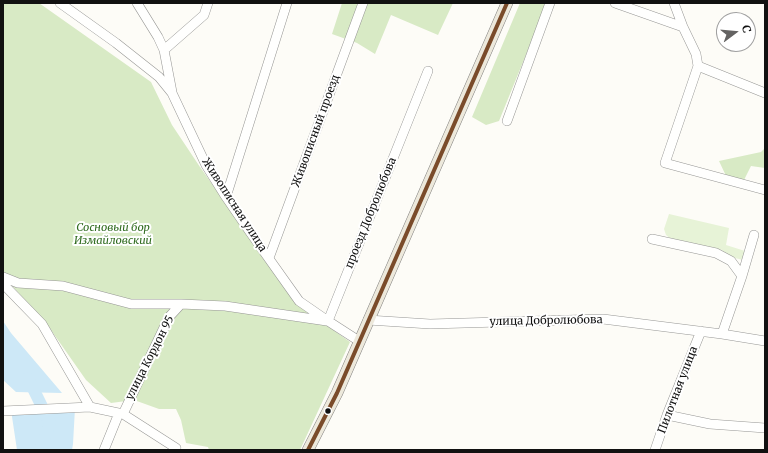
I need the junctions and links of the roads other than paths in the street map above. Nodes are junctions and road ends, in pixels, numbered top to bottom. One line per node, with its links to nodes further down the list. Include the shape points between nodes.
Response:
1 (60, 3): 14 (street, Живописная улица, via 159,77)
2 (137, 3): 11 (street)
3 (208, 3): 11 (street, via 204,15)
4 (287, 3): 18 (street)
5 (363, 3): 21 (street, Живописный проезд)
6 (507, 3): 26 (main road)
7 (550, 3): 16 (street)
8 (615, 3): 10 (street)
9 (674, 3): 10 (street)
10 (683, 27): 12 (street, via 696,54)
11 (164, 50): 14 (street)
12 (698, 66): 15 (street); 17 (street, via 665,163)
13 (428, 71): 27 (street, проезд Добролюбова)
14 (172, 93): 18 (street, Живописная улица, via 206,165)
15 (765, 93)
16 (507, 121)
17 (765, 190)
18 (226, 197): 21 (street, Живописная улица)
19 (754, 235): 22 (street)
20 (652, 239): 22 (street, via 716,253 731,261)
21 (269, 258): 27 (street, Живописная улица, via 299,301)
22 (742, 276): 29 (street)
23 (3, 277): 25 (street, via 18,283 63,286 131,304)
24 (3, 284): 32 (street, via 42,324)
25 (181, 304): 27 (street, via 225,306); 34 (street, улица Кордон 95, via 169,317)
26 (368, 320): 28 (street, улица Добролюбова, via 430,324 603,319); 30 (main road)
27 (328, 321): 30 (street)
28 (701, 331): 29 (street, улица Добролюбова); 35 (street, Пилотная улица)
29 (722, 334): 31 (street, улица Добролюбова)
30 (359, 341): 39 (main road, via 337,393)
31 (765, 341)
32 (90, 407): 33 (street, улица Кордон 95); 34 (street, улица Кордон 95)
33 (3, 411)
34 (121, 413): 37 (street, улица Кордон 95); 38 (street, улица Кордон 95, via 176,448)
35 (668, 415): 36 (street, via 710,424); 40 (street, Пилотная улица)
36 (765, 428)
37 (104, 450)
38 (175, 450)
39 (308, 450)
40 (655, 450)

